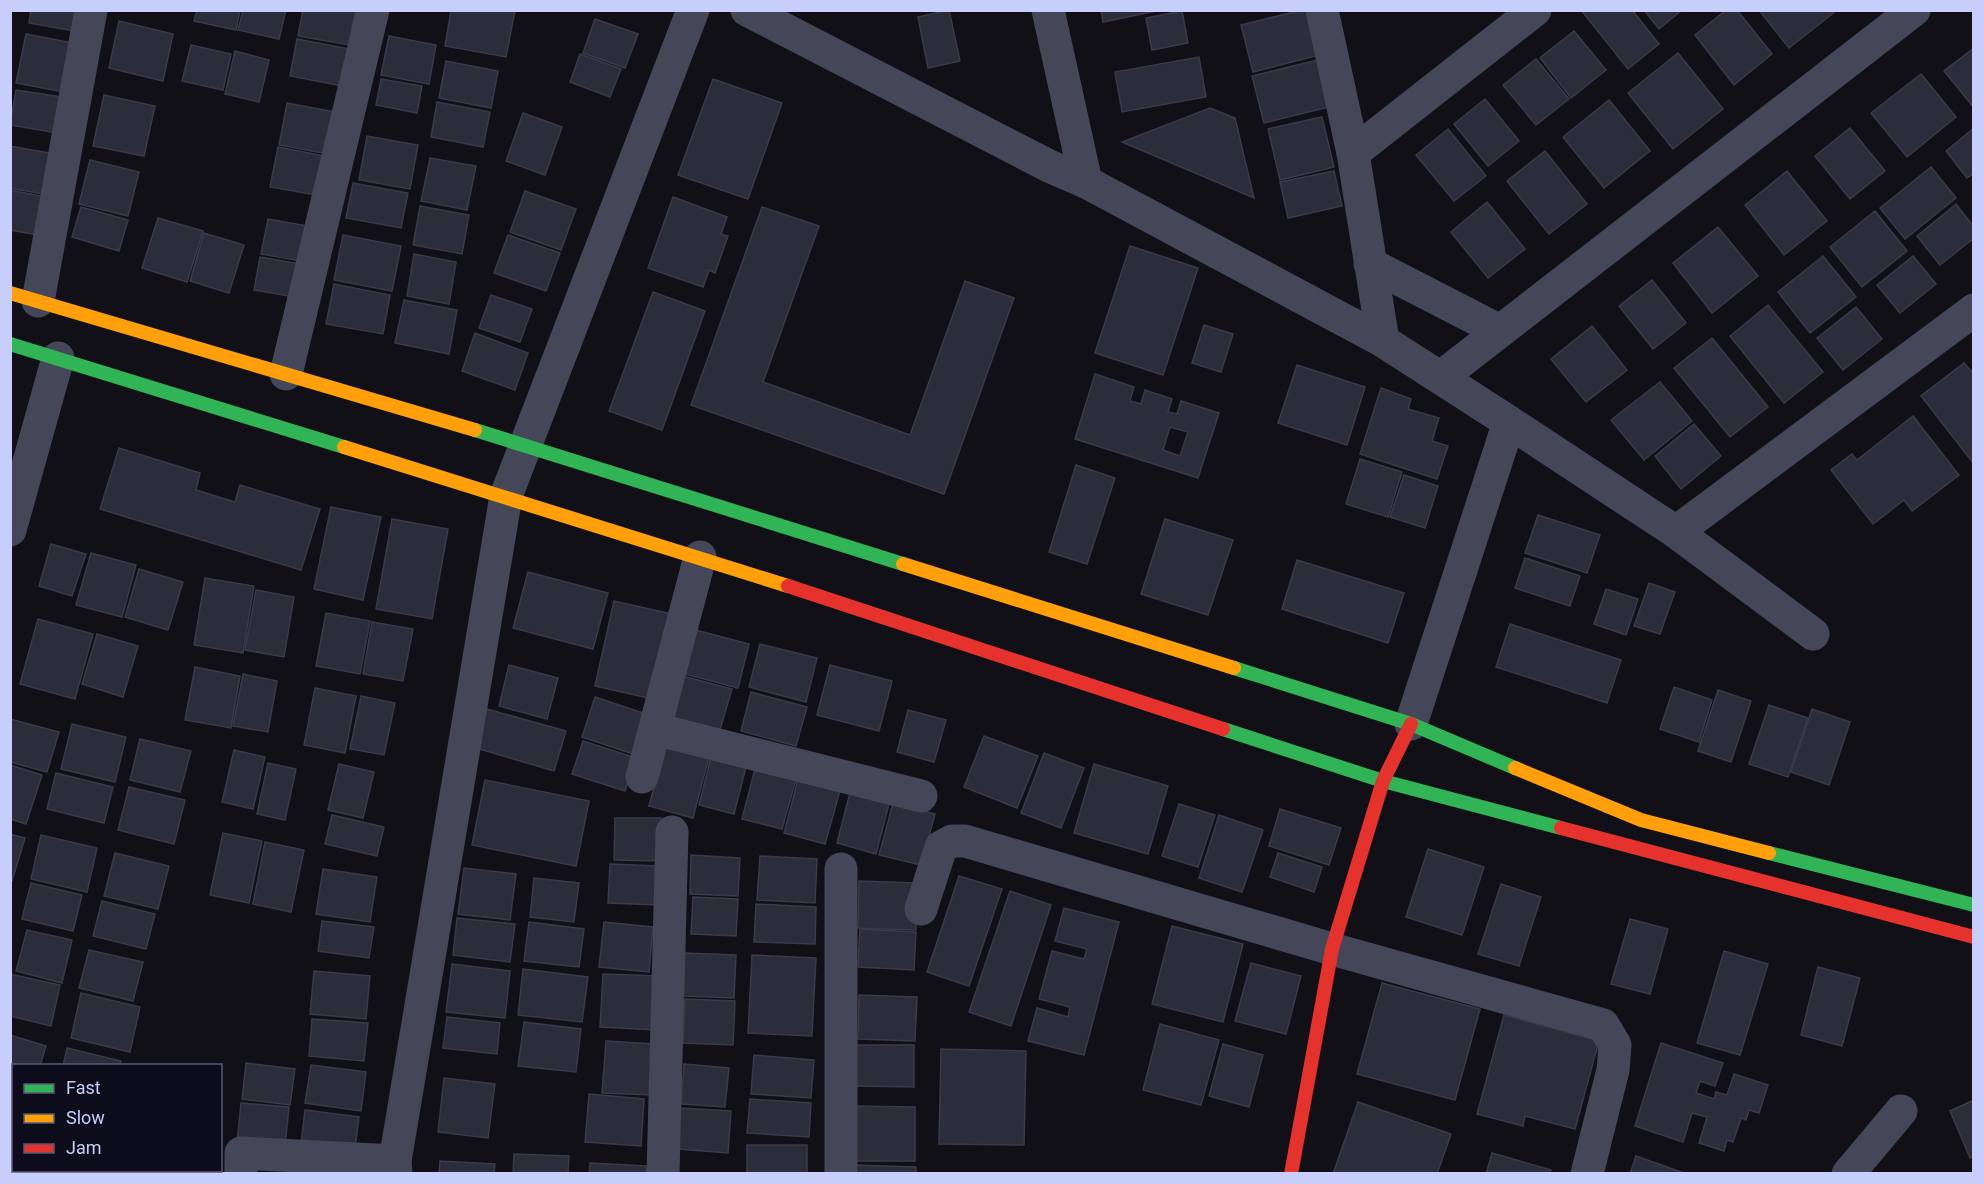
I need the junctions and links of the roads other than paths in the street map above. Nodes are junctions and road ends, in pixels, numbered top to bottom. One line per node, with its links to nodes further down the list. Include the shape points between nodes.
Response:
1 (91, 10): 12 (street)
2 (373, 10): 18 (street)
3 (693, 10): 21 (street)
4 (747, 10): 10 (street)
5 (1048, 10): 10 (street)
6 (1322, 10): 9 (street)
7 (1535, 10): 9 (street)
8 (1914, 10): 14 (street)
9 (1353, 153): 11 (street)
10 (1086, 182): 15 (street)
11 (1370, 264): 14 (street); 15 (street)
12 (24, 297): 18 (street)
13 (1974, 310): 24 (street)
14 (1500, 331): 19 (street)
15 (1383, 341): 19 (street)
16 (10, 344): 17 (street)
17 (58, 358): 22 (street); 23 (street)
18 (286, 374): 21 (street)
19 (1441, 377): 20 (street)
20 (1509, 422): 24 (street); 27 (street)
21 (525, 445): 22 (street); 27 (street)
22 (506, 496): 25 (street); 39 (street)
23 (10, 530)
24 (1676, 532): 26 (street)
25 (700, 557): 28 (street); 30 (street)
26 (1813, 634)
27 (1411, 724): 30 (street); 34 (street, via 1641,820)
28 (655, 729): 29 (street); 31 (street)
29 (642, 777)
30 (1383, 781): 36 (street); 37 (street)
31 (921, 796)
32 (672, 832): 41 (street)
33 (841, 869): 42 (street)
34 (1974, 905)
35 (921, 909): 37 (street, via 941,848 952,841 965,841)
36 (1974, 937)
37 (1332, 949): 43 (street); 44 (street, via 1603,1025 1615,1046 1613,1070)
38 (1901, 1111): 45 (street)
39 (396, 1167): 40 (street, via 241,1153)
40 (242, 1173)
41 (663, 1173)
42 (841, 1173)
43 (1291, 1173)
44 (1587, 1173)
45 (1848, 1173)

